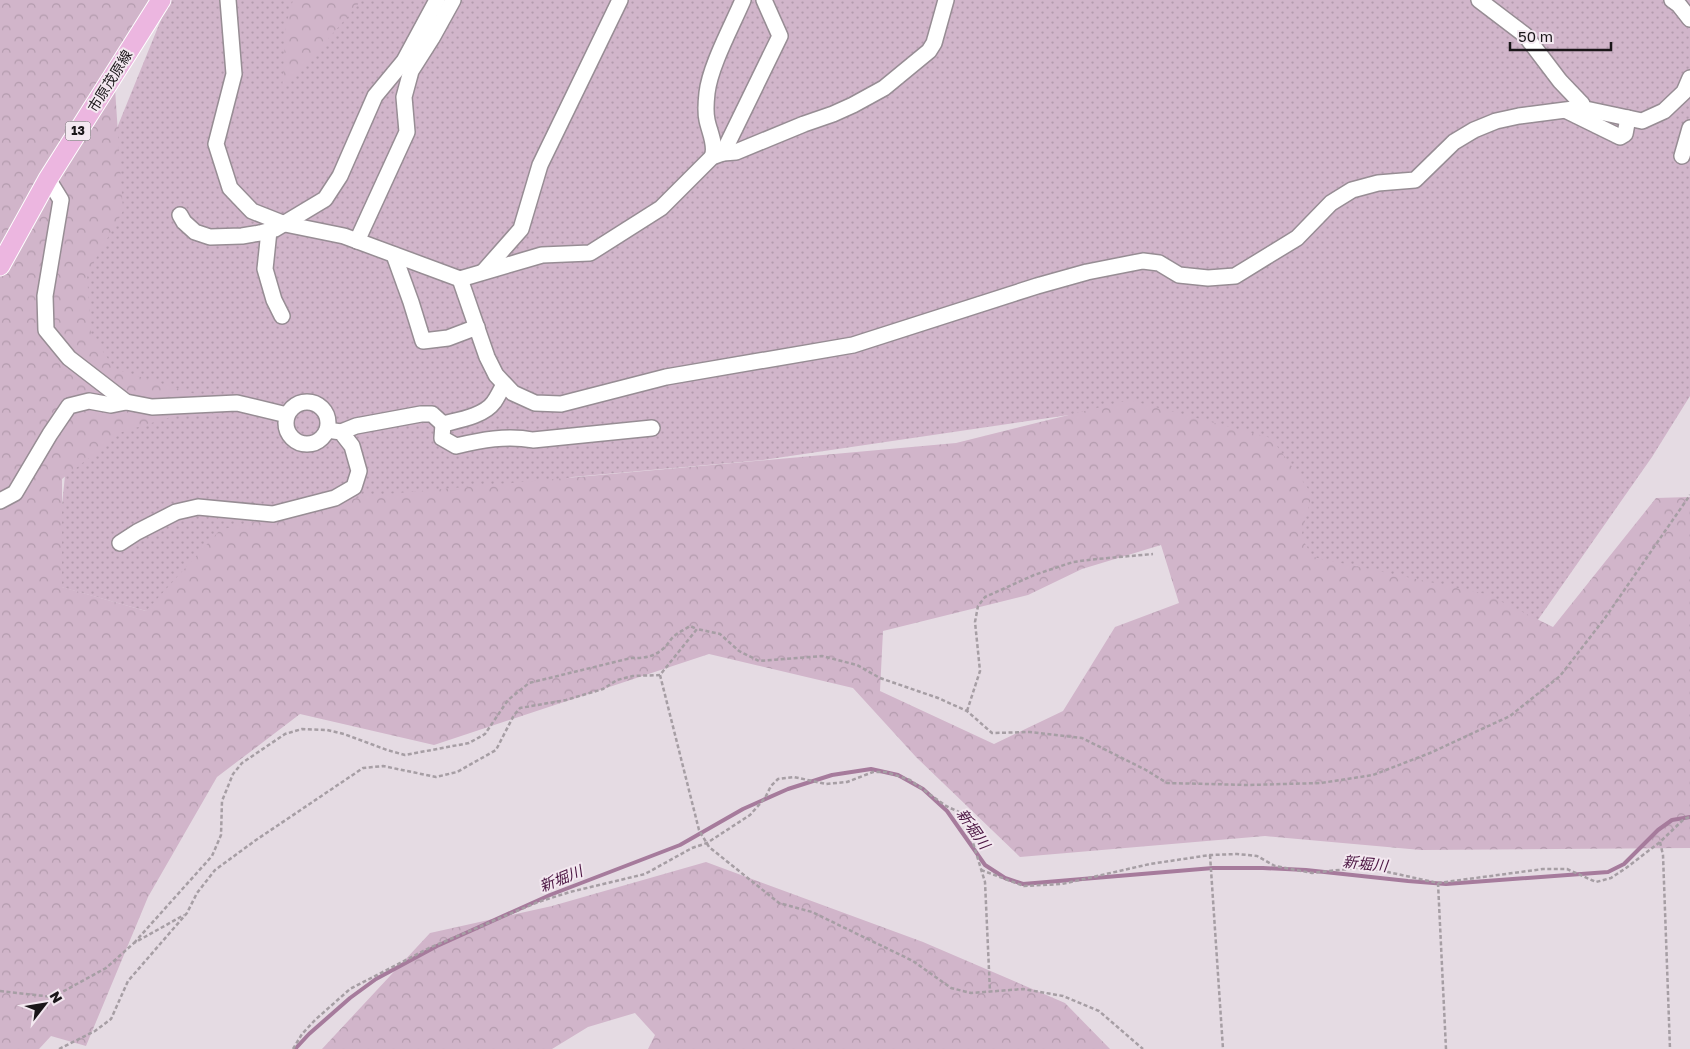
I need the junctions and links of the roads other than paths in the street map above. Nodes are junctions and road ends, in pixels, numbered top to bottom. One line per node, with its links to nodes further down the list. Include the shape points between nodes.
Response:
1 (161, 0): 19 (main road, 市原茂原線 / 13)
2 (228, 0): 21 (street, via 234,74 216,144 230,188 252,211)
3 (437, 0): 21 (street, via 404,62 375,96 340,176 325,198)
4 (453, 0): 23 (street, via 411,71 404,97 408,132)
5 (620, 0): 26 (street, via 540,165 521,230)
6 (743, 0): 17 (street, via 707,89 707,119 714,153)
7 (764, 0): 17 (street, via 780,36)
8 (946, 0): 17 (street, via 929,51 884,88 833,114 736,152)
9 (1479, 0): 13 (street, via 1525,35 1560,82 1582,104)
10 (1672, 0): 11 (street)
11 (1690, 19)
12 (1690, 78): 15 (street, via 1684,92 1664,110 1642,121)
13 (1581, 108): 14 (street); 15 (street)
14 (1564, 110): 15 (street, via 1620,137 1625,134); 30 (street, via 1496,121 1454,142 1415,180 1378,182 1352,190 1331,202 1297,238 1235,276 1179,275 1159,263 1143,261 1037,286 853,345 666,377 561,404 536,403 513,393)
15 (1628, 118)
16 (1690, 128): 18 (street)
17 (718, 155): 26 (street, via 661,208 590,253 542,255)
18 (1682, 156)
19 (48, 178): 25 (main road, 市原茂原線 / 13); 31 (street, via 61,200 44,296 46,330 69,358)
20 (180, 215): 22 (street, via 195,232 210,237)
21 (285, 224): 22 (street); 23 (street)
22 (269, 231): 28 (street, via 265,270)
23 (357, 241): 24 (street)
24 (394, 255): 27 (street); 29 (street, via 423,341 448,338)
25 (0, 266)
26 (483, 272): 27 (street)
27 (460, 279): 29 (street)
28 (282, 316)
29 (477, 327): 30 (street, via 486,357)
30 (504, 384): 33 (street, via 494,403 482,411)
31 (126, 402): 32 (street, via 152,407 237,403); 36 (street, via 111,405 89,401 69,406 15,492)
32 (287, 415): 35 (street, via 298,404 314,403 326,414); 35 (street, via 288,431 300,442 316,442)
33 (443, 424): 34 (street, via 442,438 456,446 484,440 533,440); 35 (street, via 432,414 421,414)
34 (652, 428)
35 (334, 431): 37 (street, via 352,446 359,471 354,487 335,498 273,514 198,507 176,512)
36 (0, 501)
37 (120, 543)

